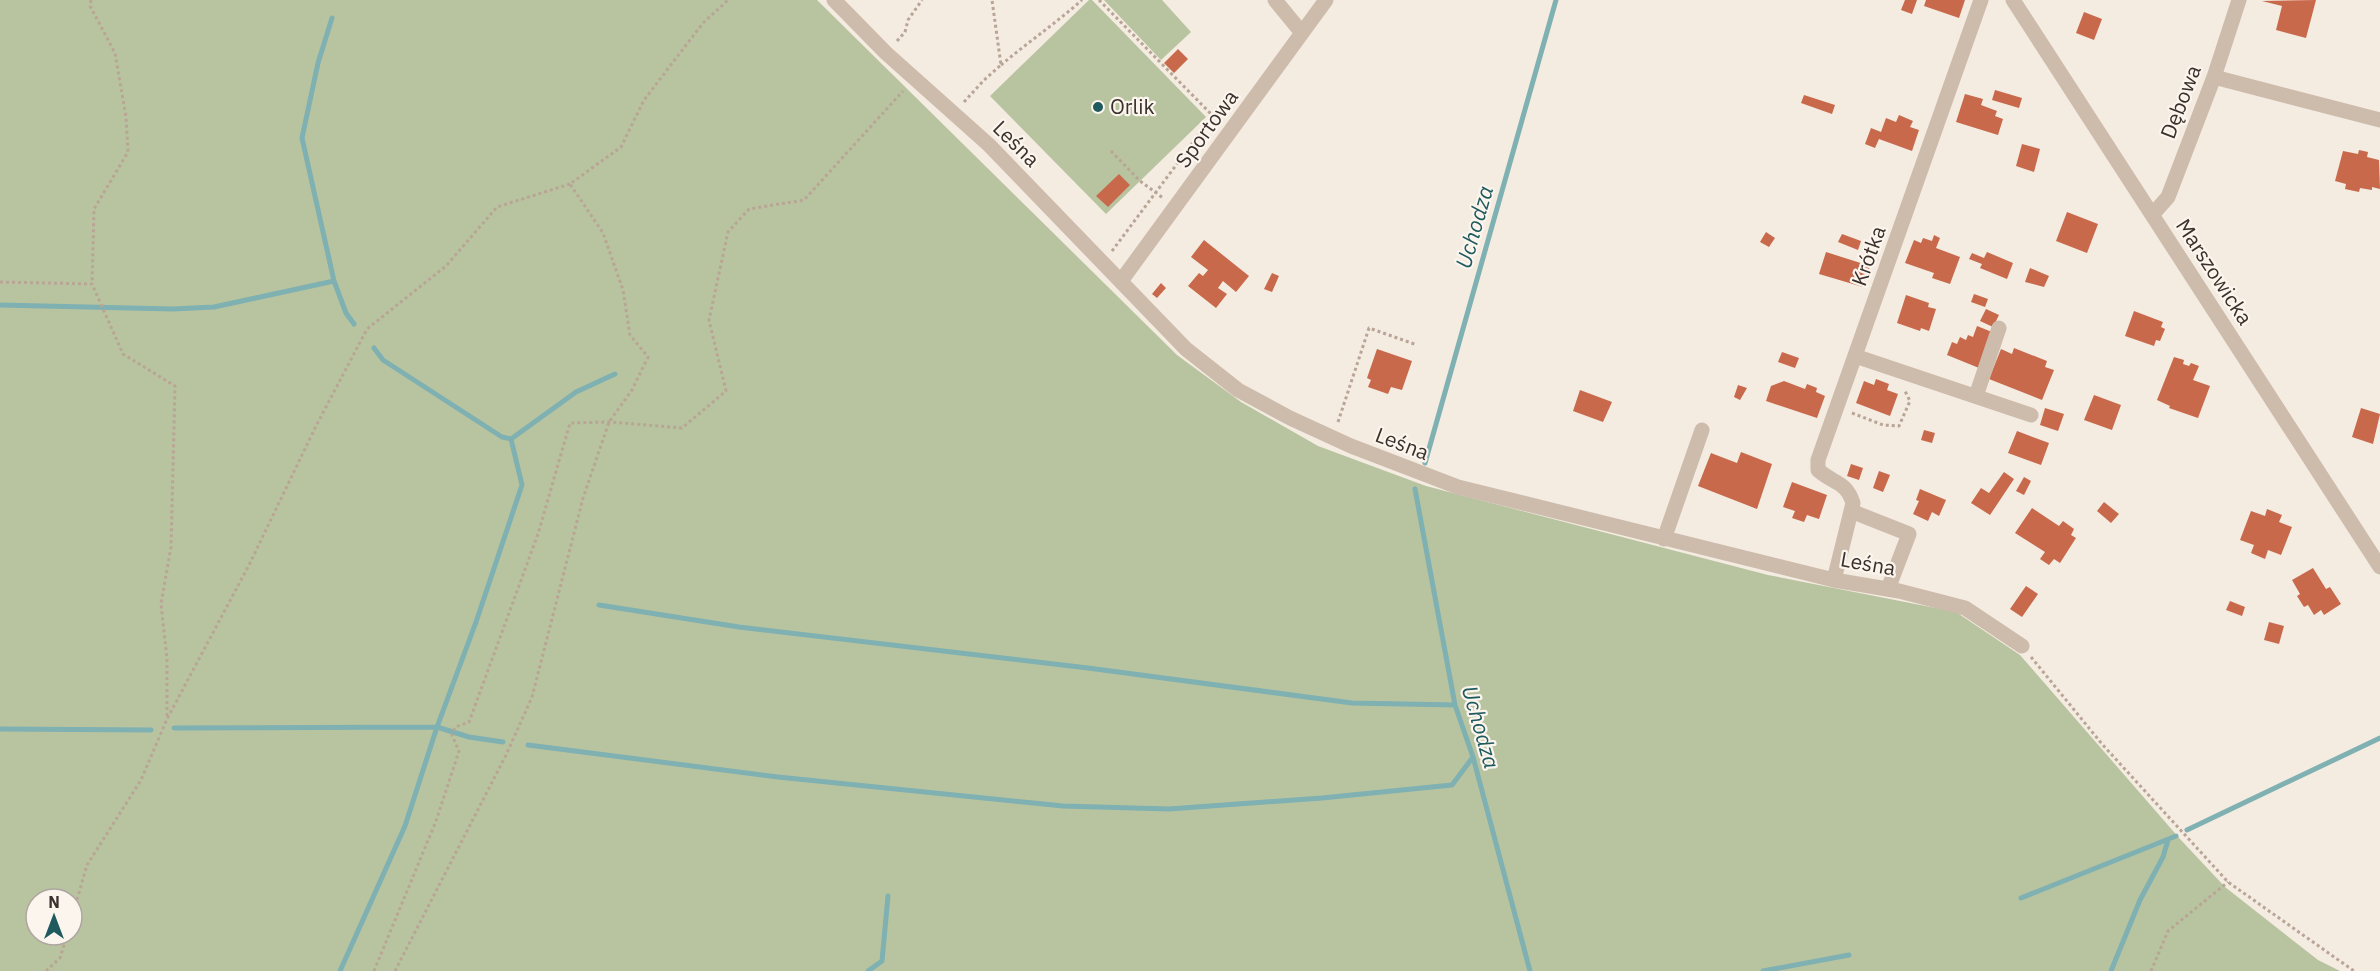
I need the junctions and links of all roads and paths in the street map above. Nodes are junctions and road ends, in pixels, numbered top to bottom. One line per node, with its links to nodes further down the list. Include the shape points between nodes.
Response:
1 (91, 0): 29 (path, via 90,6 115,53 128,152 94,209)
2 (728, 0): 23 (path, via 703,23 644,100 621,147)
3 (834, 0): 14 (street, Leśna)
4 (922, 0): 14 (path, via 905,32)
5 (992, 0): 15 (path)
6 (1082, 0): 15 (path)
7 (1099, 0): 20 (path)
8 (1275, 0): 13 (street)
9 (1326, 0): 13 (street, Sportowa)
10 (1981, 0): 32 (street, Krótka)
11 (2013, 0): 25 (street, Marszowicka)
12 (2239, 0): 16 (street, Dębowa)
13 (1302, 33): 27 (street, Sportowa)
14 (886, 53): 17 (street, Leśna)
15 (1001, 65): 19 (path)
16 (2214, 77): 21 (street); 25 (street, Dębowa, via 2168,197)
17 (915, 78): 19 (street, Leśna); 37 (path, via 804,200 749,209 728,232 709,320 726,391 682,428)
18 (1224, 101): 20 (path)
19 (953, 113): 26 (street, Leśna)
20 (1213, 116): 24 (path)
21 (2380, 120)
22 (1111, 152): 24 (path)
23 (570, 184): 37 (path, via 603,233 623,290 630,335 648,357 633,390); 46 (path, via 497,207 446,266 367,328)
24 (1155, 193): 26 (path)
25 (2153, 214): 42 (street, Marszowicka)
26 (1104, 263): 27 (street, Leśna)
27 (1121, 281): 39 (street, Leśna, via 1186,349 1238,390)
28 (0, 282): 29 (path)
29 (92, 284): 46 (path, via 123,354 176,386 171,547 161,604 167,659)
30 (1999, 328): 34 (street)
31 (1417, 345): 39 (path, via 1369,328)
32 (1855, 356): 34 (street); 35 (street, Krótka)
33 (1902, 386): 35 (path, via 1910,401 1899,426)
34 (1976, 396): 36 (street)
35 (1836, 407): 40 (street, Krótka, via 1818,470 1849,491)
36 (2031, 415)
37 (609, 422): 51 (path, via 570,423 538,534 469,722 455,728 452,735 459,751 436,821); 52 (path, via 583,498 532,697 507,755)
38 (1702, 430): 41 (street)
39 (1333, 438): 41 (street, Leśna, via 1458,487)
40 (1851, 511): 43 (street); 44 (street, via 1909,534)
41 (1664, 539): 43 (street, Leśna)
42 (2380, 567)
43 (1834, 580): 44 (street, Leśna)
44 (1888, 589): 45 (street, Leśna, via 1965,608)
45 (2022, 646): 47 (path, via 2102,744)
46 (167, 719): 48 (path, via 141,780 87,865)
47 (2228, 882): 53 (path, via 2168,931); 54 (path)
48 (81, 887)
49 (63, 947): 50 (path, via 60,958)
50 (46, 971)
51 (374, 971)
52 (395, 971)
53 (2151, 971)
54 (2354, 971)

